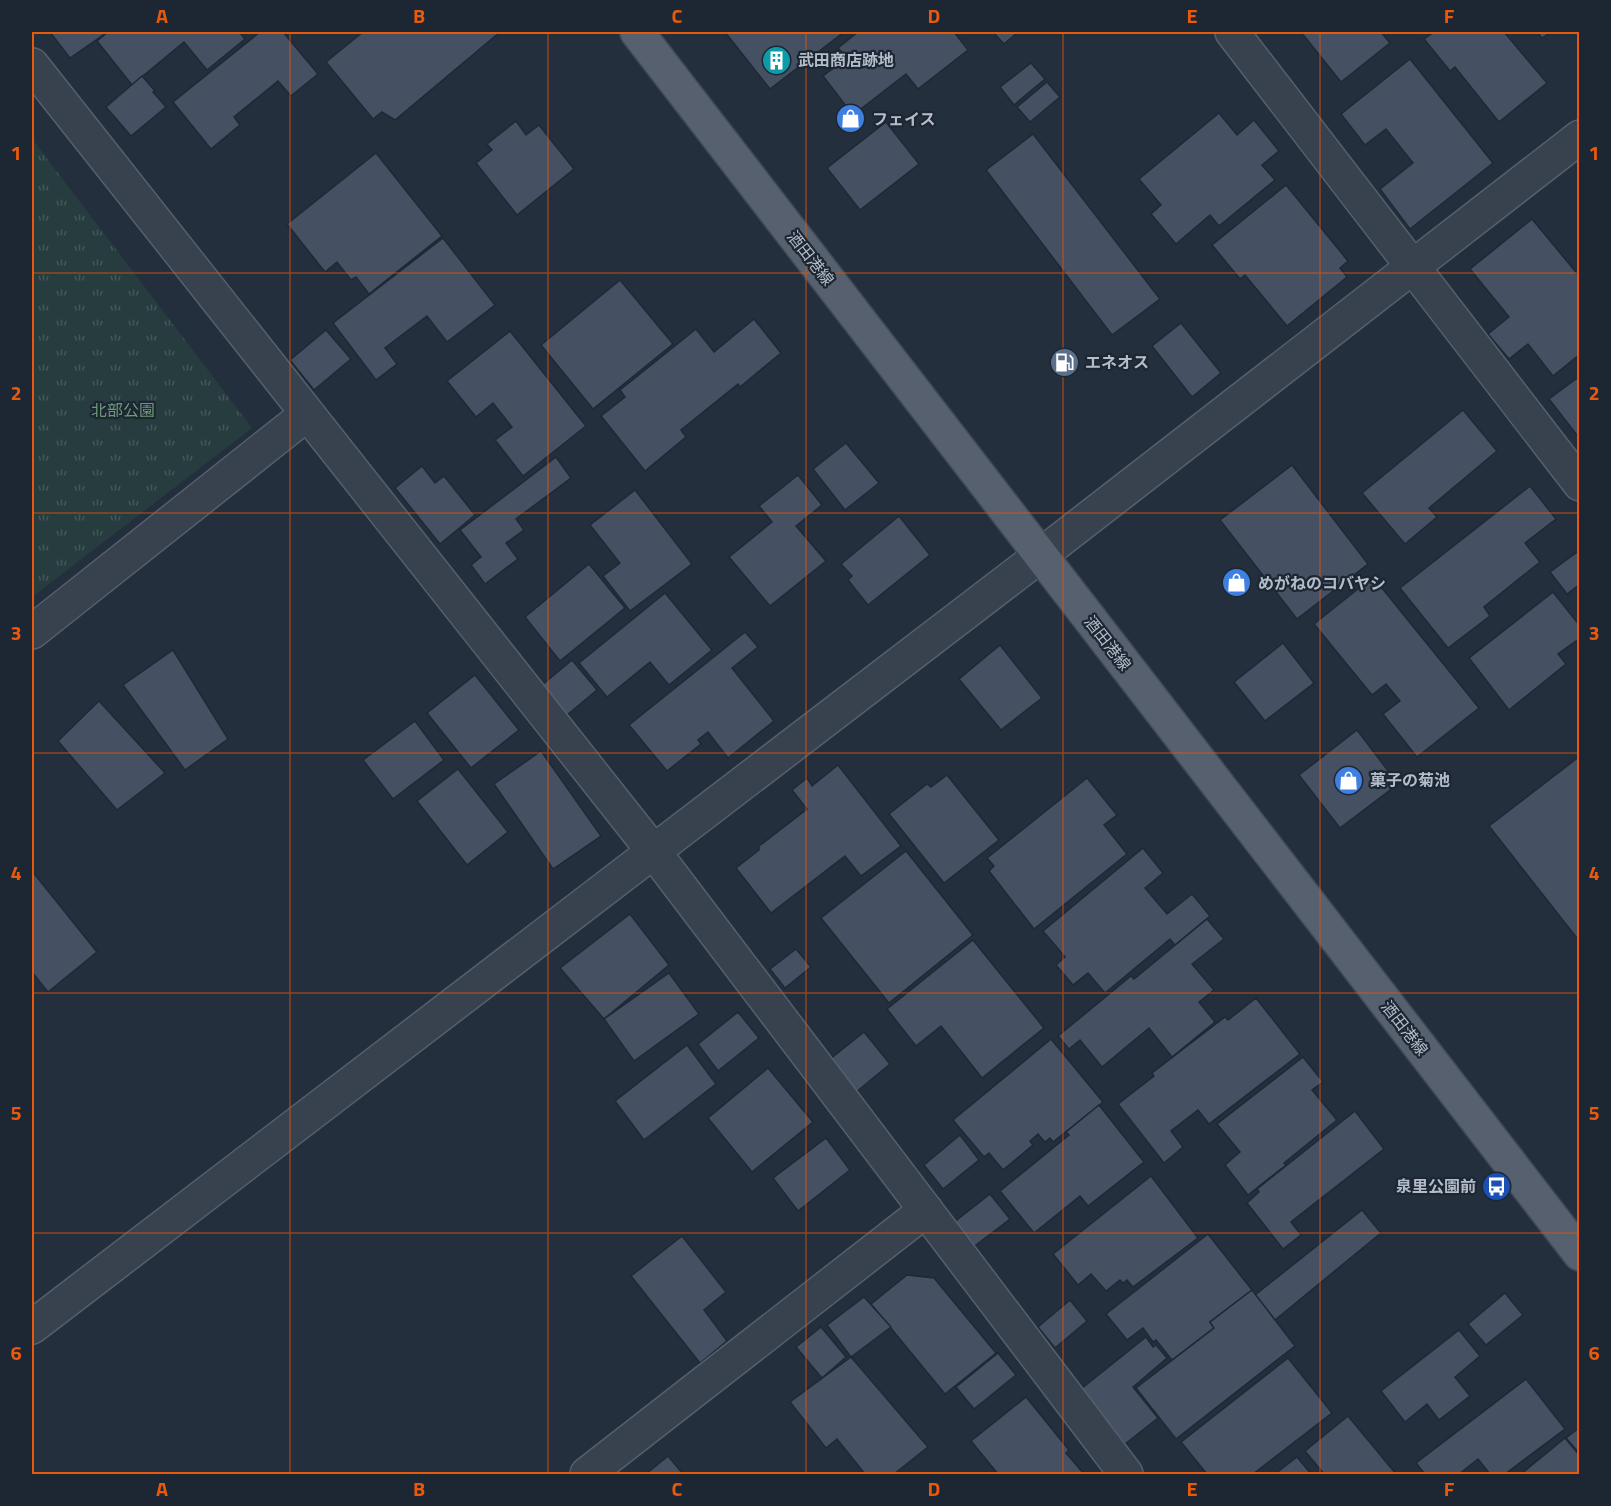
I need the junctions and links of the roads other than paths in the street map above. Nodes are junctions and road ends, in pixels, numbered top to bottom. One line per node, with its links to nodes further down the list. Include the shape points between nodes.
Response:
1 (637, 32): 8 (main road, 酒田港線)
2 (1232, 32): 5 (street)
3 (32, 65): 6 (street)
4 (1580, 137): 5 (street)
5 (1412, 267): 7 (street); 8 (street)
6 (307, 414): 9 (street); 10 (street)
7 (1580, 484)
8 (1041, 555): 10 (street); 12 (main road, 酒田港線)
9 (32, 632)
10 (654, 852): 11 (street); 13 (street)
11 (926, 1210): 14 (street); 15 (street)
12 (1580, 1254)
13 (32, 1327)
14 (586, 1474)
15 (1126, 1474)

